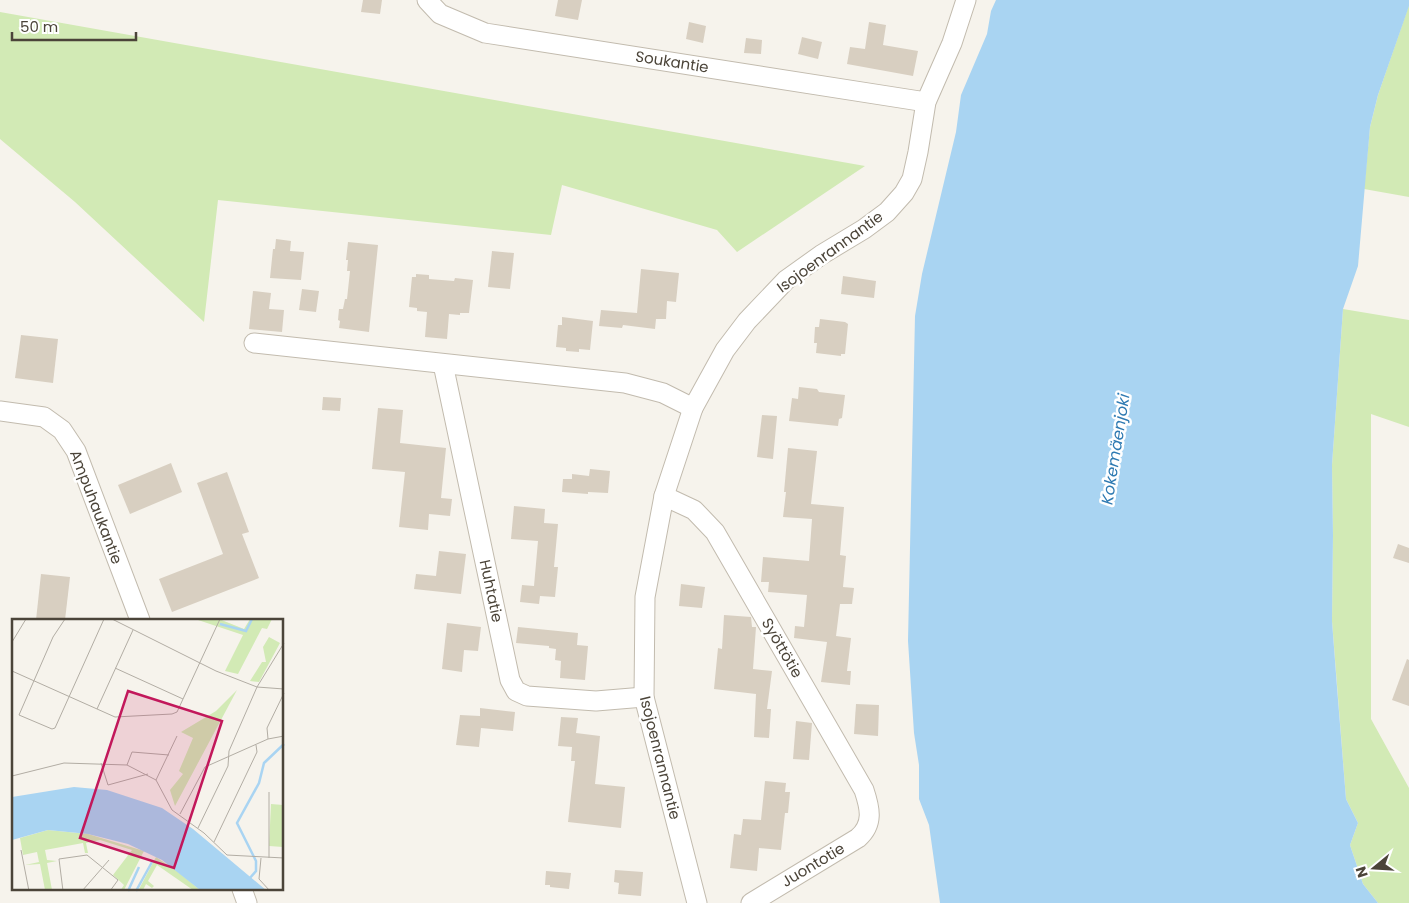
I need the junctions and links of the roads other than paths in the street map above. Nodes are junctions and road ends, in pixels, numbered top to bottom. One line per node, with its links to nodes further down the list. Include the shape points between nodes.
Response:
1 (427, 0): 3 (street, Soukantie, via 440,14 485,32)
2 (966, 0): 3 (street, Isojoenrannantie, via 952,44)
3 (926, 102): 6 (street, Isojoenrannantie, via 912,179 904,193 864,229 786,280 725,350)
4 (254, 343): 5 (street)
5 (443, 364): 6 (street, via 625,383 663,393); 10 (street, Huhtatie, via 510,680 516,691 527,696 596,701)
6 (693, 408): 8 (street, Isojoenrannantie)
7 (0, 411): 9 (street, Ampuhaukantie, via 44,417 62,430 76,452)
8 (664, 496): 10 (street, Isojoenrannantie, via 645,597); 11 (street, Syöttötie, via 694,510 716,532 864,790 870,807)
9 (140, 619)
10 (644, 697): 14 (street, Isojoenrannantie)
11 (868, 822): 15 (street, Juontotie, via 866,832 858,838)
12 (242, 890): 13 (street)
13 (248, 903)
14 (697, 903)
15 (751, 903)

